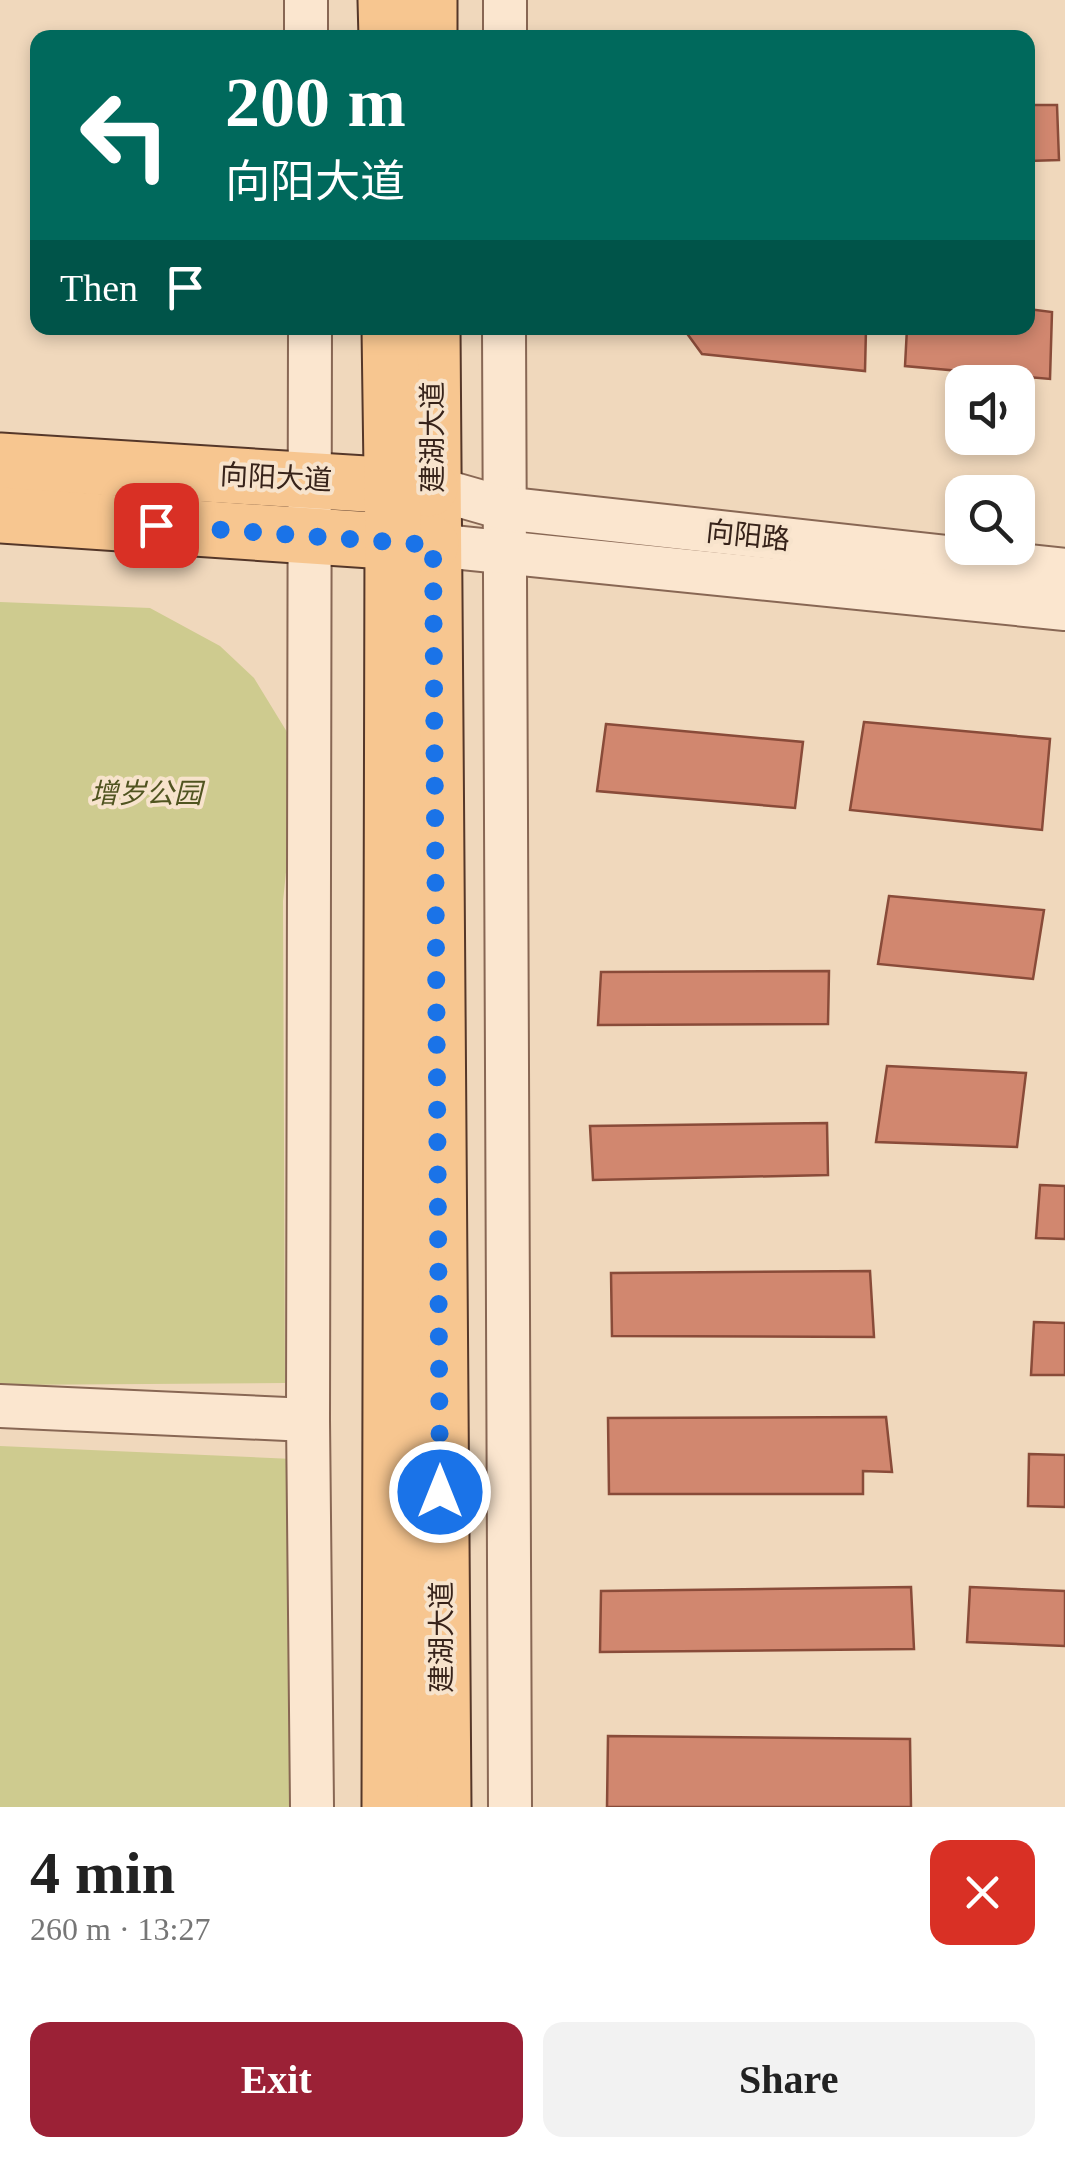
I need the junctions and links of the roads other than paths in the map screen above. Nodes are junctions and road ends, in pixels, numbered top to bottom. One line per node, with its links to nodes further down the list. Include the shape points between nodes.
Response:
1 (306, 0): 5 (street)
2 (386, 0): 6 (main road)
3 (429, 0): 7 (main road)
4 (505, 0): 8 (street)
5 (306, 30)
6 (387, 30)
7 (430, 30)
8 (505, 30)
9 (310, 335): 14 (street)
10 (391, 335): 15 (main road, 建湖大道)
11 (431, 335): 15 (main road, 建湖大道)
12 (504, 335): 16 (street)
13 (0, 461): 14 (main road, 向阳大道)
14 (312, 480): 15 (main road, 向阳大道); 18 (street)
15 (412, 486): 16 (street, 向阳路); 19 (main road, 建湖大道)
16 (503, 508): 20 (street); 21 (street, 向阳路)
17 (0, 515): 18 (main road, 向阳大道)
18 (311, 535): 19 (main road, 向阳大道); 24 (street)
19 (413, 542): 20 (street, 向阳路); 26 (main road, 建湖大道); 27 (main road, 建湖大道)
20 (503, 550): 22 (street, 向阳路); 28 (street)
21 (1065, 570)
22 (1065, 609)
23 (0, 1406): 24 (street)
24 (308, 1420): 25 (street)
25 (312, 1807)
26 (390, 1807)
27 (443, 1807)
28 (510, 1807)

